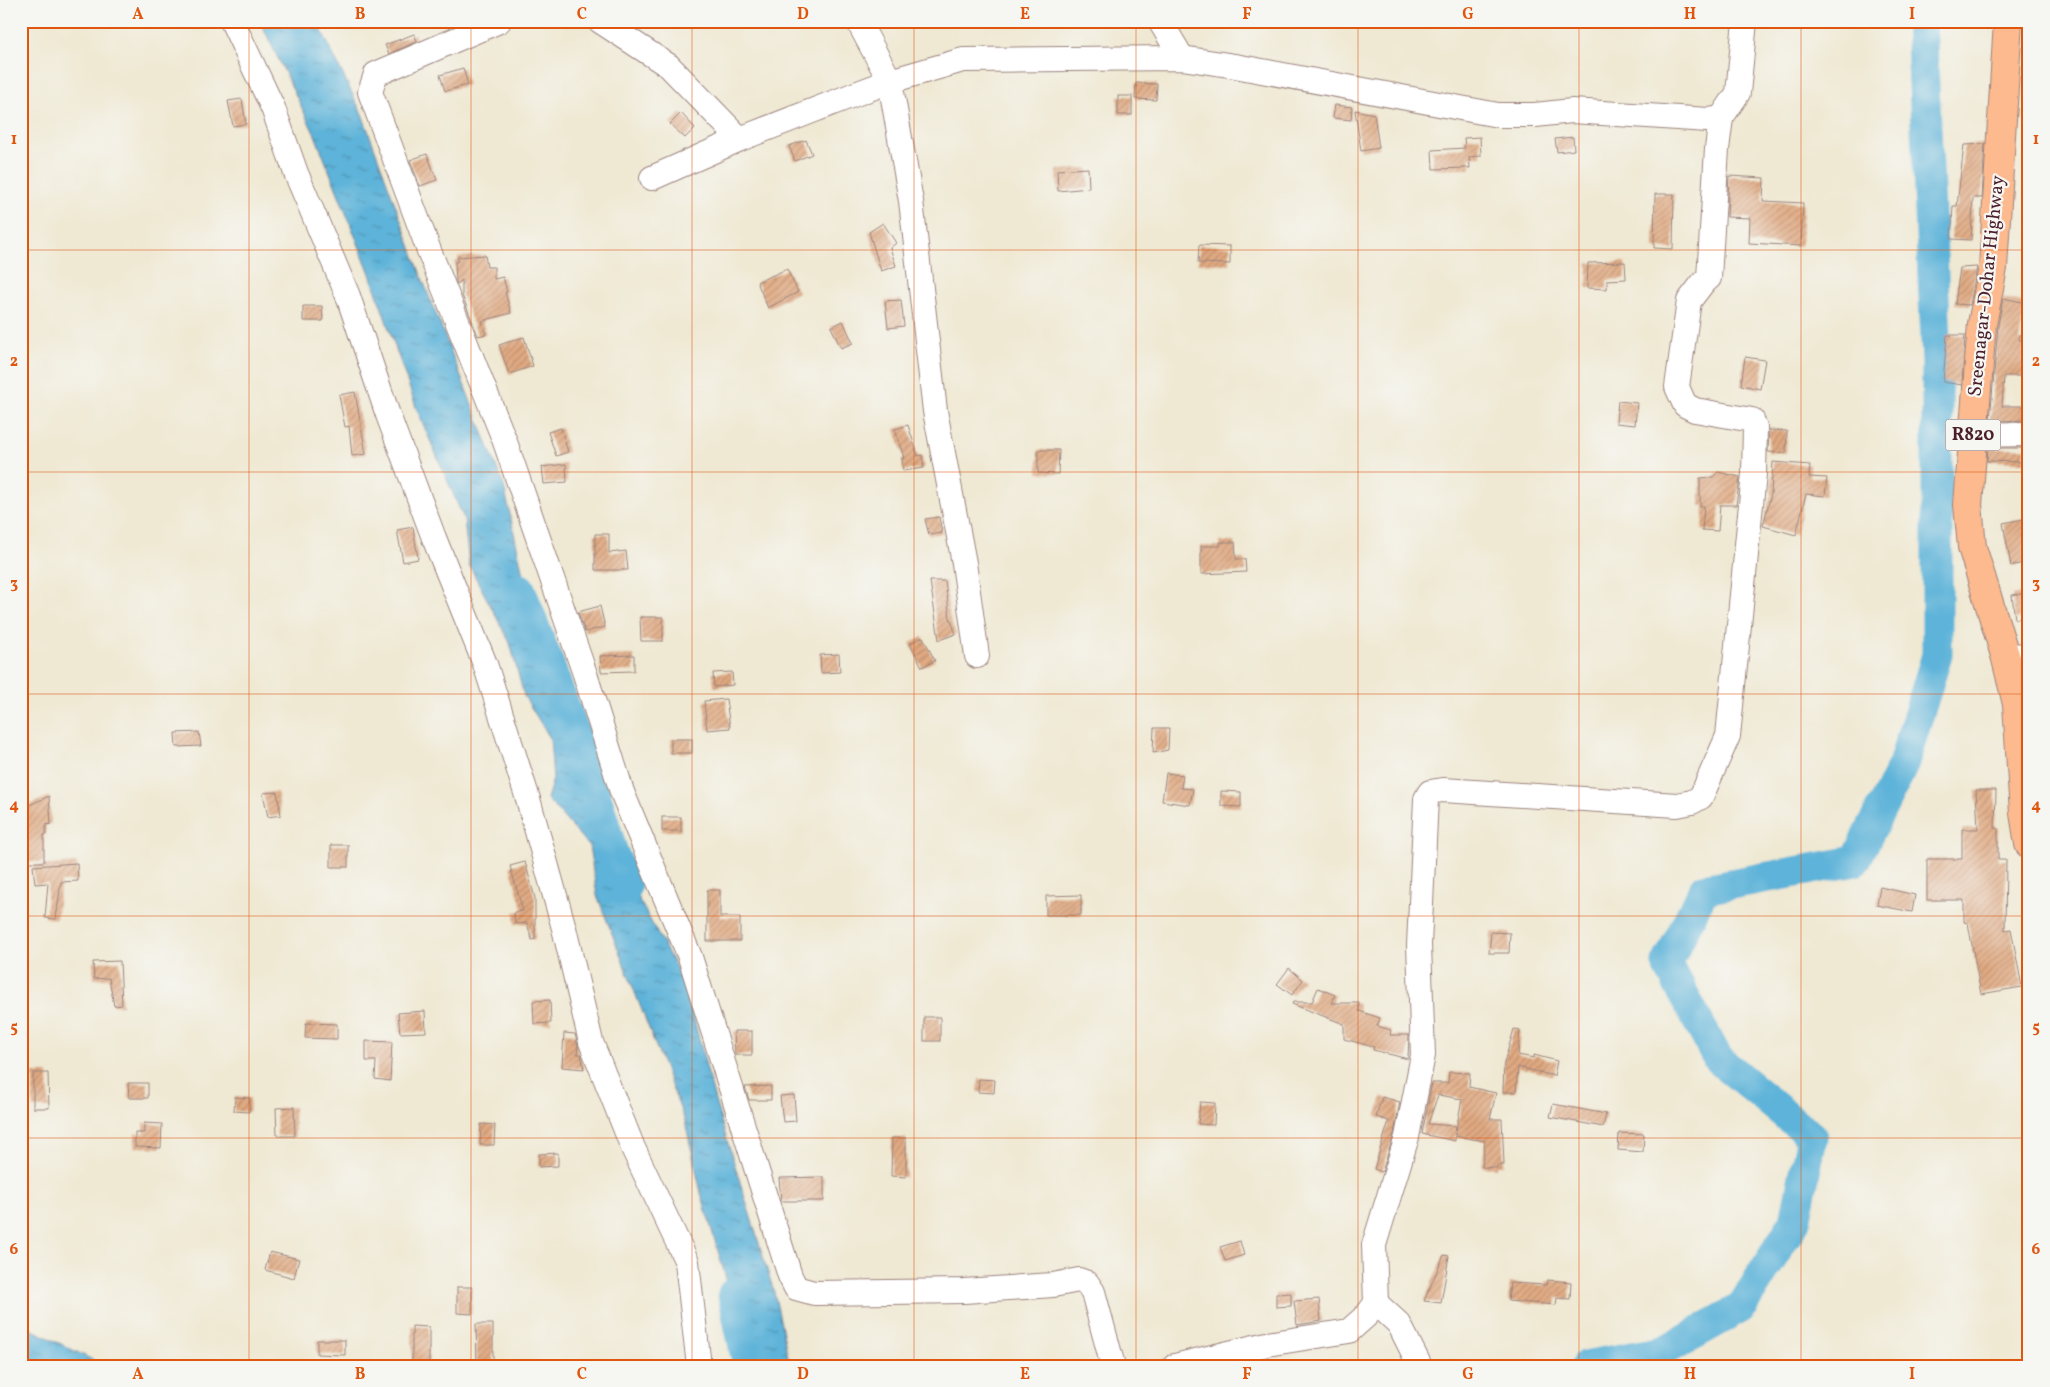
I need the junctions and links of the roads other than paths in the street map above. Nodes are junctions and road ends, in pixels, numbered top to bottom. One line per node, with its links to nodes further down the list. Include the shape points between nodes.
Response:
1 (232, 21): 19 (street, via 273,108 296,173 348,296 388,415 485,664 531,808 591,1042 633,1148 687,1262)
2 (499, 21): 20 (street, via 376,74 370,92 504,439 622,792 690,957 790,1276 796,1288 814,1292 964,1291 1053,1285 1079,1280 1087,1283 1093,1292)
3 (600, 21): 11 (street, via 669,66)
4 (858, 21): 9 (street)
5 (1160, 21): 8 (street)
6 (1745, 21): 10 (street, via 1738,93)
7 (2008, 21): 14 (main road, Sreenagar-Dohar Highway / R820, via 1993,268 1982,324)
8 (1182, 58): 9 (street, via 963,60); 10 (street, via 1498,115 1572,111 1708,120)
9 (890, 81): 11 (street); 15 (street, via 911,200 936,411 964,563)
10 (1721, 118): 18 (street, via 1709,278 1690,301 1677,387 1686,405 1695,410 1752,420 1755,427 1754,474 1728,736 1701,797 1677,805 1443,790 1430,792 1426,799 1419,945 1423,1055 1407,1138 1374,1245)
11 (740, 139): 12 (street)
12 (652, 178)
13 (2029, 434): 14 (street)
14 (1973, 435): 16 (main road, Sreenagar-Dohar Highway / R820, via 1968,505 1972,547)
15 (977, 656)
16 (2017, 656): 17 (main road, Sreenagar-Dohar Highway / R820, via 2024,813)
17 (2029, 844)
18 (1376, 1303): 21 (street, via 1367,1316 1349,1331 1267,1344); 22 (street, via 1400,1324)
19 (699, 1366)
20 (1113, 1366)
21 (1175, 1366)
22 (1420, 1366)

